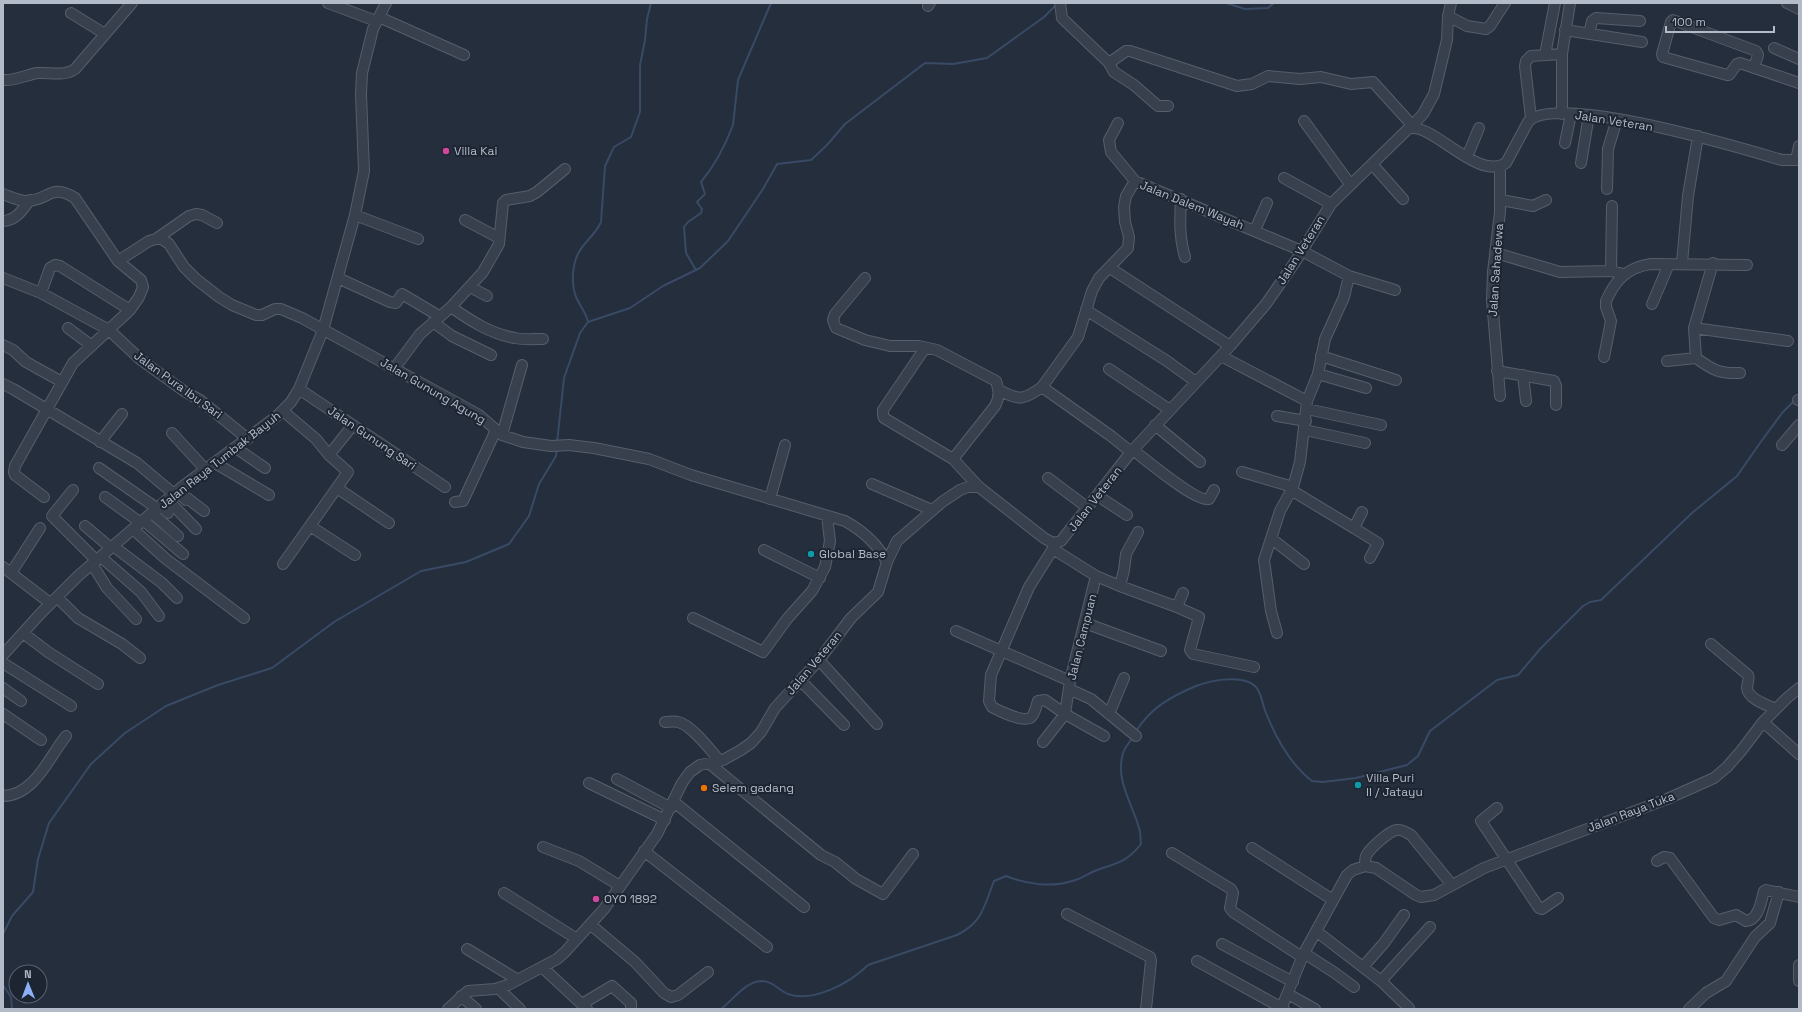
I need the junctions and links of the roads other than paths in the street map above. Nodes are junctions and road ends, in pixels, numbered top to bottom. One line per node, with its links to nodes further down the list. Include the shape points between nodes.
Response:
1 (132, 3): 16 (street)
2 (328, 3): 13 (street)
3 (386, 3): 13 (street, Jalan Raya Tumbak Bayuh)
4 (1451, 3): 12 (street, Jalan Veteran)
5 (1505, 3): 12 (street, via 1486,30 1467,26)
6 (1555, 3): 22 (street)
7 (1570, 3): 15 (street)
8 (1787, 3): 10 (street)
9 (1060, 6): 24 (street, via 1062,18)
10 (1799, 9)
11 (70, 13): 16 (street)
12 (1448, 16): 35 (street, Jalan Veteran, via 1447,40 1434,94 1423,114)
13 (378, 19): 21 (street); 59 (street, Jalan Raya Tumbak Bayuh, via 367,48 362,73 364,171)
14 (1640, 21): 17 (street, via 1596,18 1592,21)
15 (1565, 30): 17 (street); 20 (street)
16 (105, 34): 26 (street, via 70,72 39,73)
17 (1589, 34): 18 (street)
18 (1642, 42)
19 (1774, 48): 23 (street)
20 (1562, 54): 22 (street); 29 (street)
21 (464, 55)
22 (1544, 55): 31 (street, via 1531,56 1526,61)
23 (1799, 58)
24 (1109, 63): 28 (street, via 1114,72 1134,85 1156,108); 35 (street, via 1130,51 1237,86 1252,84 1268,76 1300,79 1321,77 1351,84 1372,82)
25 (1754, 68): 25 (street, via 1739,63 1727,75 1663,57 1671,22 1674,20 1756,51 1758,55); 27 (street)
26 (3, 80)
27 (1799, 83)
28 (1168, 106)
29 (1567, 114): 30 (street, Jalan Veteran); 31 (street, Jalan Veteran, via 1543,114); 38 (street)
30 (1589, 115): 32 (street, Jalan Veteran); 42 (street)
31 (1531, 118): 44 (street, via 1506,163)
32 (1617, 119): 37 (street, Jalan Veteran); 49 (street, via 1608,149)
33 (1304, 121): 48 (street)
34 (1118, 123): 47 (street, via 1109,140 1111,152)
35 (1411, 126): 40 (street, via 1423,130); 43 (street, Jalan Veteran)
36 (1479, 128): 40 (street)
37 (1698, 136): 41 (street, Jalan Veteran, via 1782,160); 71 (street, via 1688,196)
38 (1565, 143)
39 (1799, 146): 41 (street, Jalan Veteran)
40 (1467, 157): 44 (street, via 1492,167)
41 (1798, 160)
42 (1581, 163)
43 (1372, 164): 48 (street, Jalan Veteran); 52 (street)
44 (1500, 167): 54 (street, Jalan Sahadewa)
45 (565, 170): 64 (street, via 530,196 506,200 503,203)
46 (1284, 178): 57 (street)
47 (1135, 181): 51 (street, Jalan Dalem Wayah); 75 (street, Jalan Dalem Wayah, via 1126,196 1124,207 1129,236 1128,248)
48 (1350, 184): 57 (street, Jalan Veteran)
49 (1607, 189)
50 (3, 194): 53 (street, via 16,200)
51 (1181, 199): 63 (street, Jalan Dalem Wayah); 69 (street, via 1179,228)
52 (1403, 199)
53 (30, 200): 61 (street, via 14,218); 70 (street, via 58,191 75,198)
54 (1501, 200): 55 (street, via 1533,206); 68 (street, Jalan Sahadewa)
55 (1546, 200)
56 (1267, 203): 63 (street)
57 (1331, 204): 67 (street, Jalan Veteran)
58 (1612, 206): 76 (street)
59 (355, 215): 66 (street); 80 (street, Jalan Raya Tumbak Bayuh)
60 (465, 220): 64 (street)
61 (3, 221)
62 (217, 223): 65 (street, via 196,214 189,216)
63 (1255, 230): 67 (street, Jalan Dalem Wayah)
64 (499, 238): 82 (street, via 499,244 483,272)
65 (156, 239): 70 (street); 94 (street, Jalan Gunung Agung, via 162,239 169,244 184,267 219,298 256,315 281,309)
66 (418, 240)
67 (1302, 251): 78 (street, Jalan Dalem Wayah); 99 (street, Jalan Veteran, via 1266,304)
68 (1496, 253): 76 (street, via 1560,272); 110 (street, Jalan Sahadewa, via 1492,300)
69 (1185, 257)
70 (118, 261): 88 (street, via 143,284 143,291)
71 (1682, 263): 72 (street); 73 (street)
72 (1669, 264): 77 (street, via 1643,265); 86 (street)
73 (1713, 264): 74 (street); 92 (street)
74 (1748, 265)
75 (1110, 268): 89 (street, Jalan Dalem Wayah, via 1099,278); 99 (street)
76 (1611, 270): 77 (street)
77 (1624, 274): 104 (street, via 1606,301 1611,321)
78 (1349, 276): 83 (street, Jalan Dalem Wayah); 103 (street, via 1344,297 1325,339)
79 (3, 278): 84 (street, Jalan Pura Ibu Sari)
80 (338, 278): 90 (street, via 390,302 396,303 402,294); 94 (street, Jalan Raya Tumbak Bayuh)
81 (865, 278): 100 (street, via 835,314 833,320 836,328 865,340 890,346)
82 (470, 287): 85 (street); 87 (street)
83 (1395, 290)
84 (41, 293): 88 (street, via 50,268 55,265); 93 (street, Jalan Pura Ibu Sari)
85 (487, 296)
86 (1652, 304)
87 (451, 307): 90 (street); 95 (street, via 476,324 503,335 516,339)
88 (130, 310): 93 (street)
89 (1086, 310): 116 (street, via 1168,361); 118 (street, Jalan Dalem Wayah, via 1078,337)
90 (436, 319): 101 (street, via 452,336); 108 (street, via 420,334)
91 (68, 328): 98 (street)
92 (1694, 328): 96 (street); 105 (street)
93 (109, 330): 98 (street); 138 (street, Jalan Pura Ibu Sari, via 141,360 200,400)
94 (323, 330): 108 (street, Jalan Gunung Agung); 119 (street, Jalan Raya Tumbak Bayuh)
95 (544, 339)
96 (1788, 341)
97 (3, 345): 115 (street, via 26,362)
98 (92, 346): 115 (street, via 73,363)
99 (1230, 346): 102 (street, Jalan Veteran)
100 (925, 348): 121 (street, via 937,350 983,373 996,381); 146 (street, via 883,410 883,415 884,418)
101 (491, 354)
102 (1221, 356): 116 (street, Jalan Veteran); 124 (street)
103 (1321, 356): 112 (street); 114 (street)
104 (1604, 356)
105 (1696, 358): 106 (street); 111 (street, via 1718,372)
106 (1667, 361)
107 (522, 365): 136 (street)
108 (394, 368): 136 (street, Jalan Gunung Agung, via 479,415)
109 (1109, 369): 127 (street)
110 (1497, 371): 113 (street); 122 (street, Jalan Sahadewa)
111 (1740, 373)
112 (1318, 374): 120 (street); 124 (street)
113 (1523, 375): 123 (street); 125 (street, via 1554,381)
114 (1396, 380)
115 (62, 382): 126 (street)
116 (1196, 382): 127 (street, Jalan Veteran)
117 (3, 384): 126 (street)
118 (1042, 387): 121 (street, via 1030,396 1022,398 1013,398); 144 (street)
119 (299, 388): 128 (street, Jalan Raya Tumbak Bayuh); 131 (street, Jalan Gunung Sari)
120 (1366, 388)
121 (999, 390): 146 (street, via 995,406)
122 (1500, 396)
123 (1526, 401)
124 (1307, 405): 133 (street); 135 (street)
125 (1556, 405)
126 (46, 409): 139 (street); 163 (street, via 14,469 15,475)
127 (1170, 410): 132 (street, Jalan Veteran)
128 (283, 411): 138 (street, Jalan Raya Tumbak Bayuh); 145 (street)
129 (122, 414): 139 (street)
130 (1277, 416): 135 (street)
131 (353, 425): 145 (street); 155 (street, Jalan Gunung Sari)
132 (1155, 425): 144 (street, Jalan Veteran); 147 (street)
133 (1380, 425)
134 (1799, 425): 142 (street)
135 (1305, 426): 140 (street); 158 (street, via 1300,462)
136 (499, 432): 165 (street, Jalan Gunung Agung, via 530,443 608,450 649,459 691,475); 166 (street, via 463,500)
137 (172, 433): 151 (street)
138 (248, 439): 143 (street, Jalan Raya Tumbak Bayuh)
139 (100, 442): 167 (street, via 137,464)
140 (1365, 443)
141 (786, 445): 165 (street)
142 (1782, 445)
143 (236, 448): 148 (street, Jalan Raya Tumbak Bayuh); 150 (street)
144 (1134, 452): 160 (street, via 1176,483 1206,500); 162 (street, Jalan Veteran)
145 (329, 455): 157 (street, via 348,472)
146 (953, 459): 156 (street)
147 (1200, 462)
148 (215, 463): 151 (street, Jalan Raya Tumbak Bayuh); 161 (street)
149 (99, 468): 167 (street)
150 (265, 468)
151 (205, 469): 167 (street, Jalan Raya Tumbak Bayuh)
152 (1242, 472): 158 (street)
153 (1048, 478): 168 (street)
154 (872, 484): 169 (street)
155 (444, 487)
156 (979, 487): 169 (street, Jalan Veteran, via 960,490); 186 (street)
157 (337, 488): 174 (street); 177 (street)
158 (1292, 489): 179 (street); 183 (street, via 1280,511)
159 (73, 490): 192 (street, via 52,516)
160 (1214, 490)
161 (269, 495)
162 (1098, 496): 168 (street, Jalan Veteran); 172 (street)
163 (44, 497)
164 (105, 497): 175 (street)
165 (770, 499): 173 (street, Jalan Gunung Agung)
166 (455, 502)
167 (165, 504): 170 (street, via 187,498); 175 (street, Jalan Raya Tumbak Bayuh); 180 (street); 182 (street)
168 (1088, 508): 186 (street, Jalan Veteran)
169 (932, 510): 184 (street, Jalan Veteran)
170 (204, 511)
171 (1362, 512): 179 (street)
172 (1126, 515)
173 (827, 516): 185 (street, Jalan Gunung Agung, via 856,527); 198 (street, via 830,541)
174 (389, 523)
175 (139, 525): 187 (street, Jalan Raya Tumbak Bayuh); 189 (street); 205 (street, via 166,559)
176 (85, 526): 187 (street)
177 (310, 526): 190 (street); 194 (street)
178 (40, 528): 196 (street)
179 (1354, 528): 191 (street, via 1378,543)
180 (196, 529)
181 (1138, 532): 199 (street, via 1126,554)
182 (178, 536)
183 (1272, 539): 195 (street); 211 (street, via 1264,566)
184 (897, 541): 185 (street); 193 (street, Jalan Veteran)
185 (875, 544): 193 (street)
186 (1054, 546): 197 (street); 213 (street, Jalan Veteran, via 1029,587)
187 (112, 547): 192 (street, Jalan Raya Tumbak Bayuh); 201 (street, via 162,582)
188 (764, 550): 198 (street)
189 (183, 554)
190 (356, 555)
191 (1370, 558)
192 (96, 560): 202 (street, Jalan Raya Tumbak Bayuh); 204 (street, via 141,592); 207 (street, via 107,588)
193 (887, 562): 217 (street, Jalan Veteran, via 878,592 851,618)
194 (283, 564)
195 (1304, 564)
196 (7, 570): 202 (street)
197 (1096, 576): 199 (street); 208 (street, Jalan Campuan)
198 (820, 578): 206 (street, via 763,652)
199 (1120, 586): 203 (street)
200 (1183, 593): 203 (street)
201 (177, 598)
202 (53, 600): 210 (street, Jalan Raya Tumbak Bayuh); 216 (street)
203 (1177, 607): 219 (street, via 1199,617 1190,650 1193,654)
204 (159, 616)
205 (244, 618)
206 (693, 618)
207 (136, 619)
208 (1085, 623): 214 (street); 223 (street, Jalan Campuan)
209 (956, 631): 213 (street)
210 (23, 632): 215 (street, Jalan Raya Tumbak Bayuh); 222 (street, via 48,652)
211 (1277, 634)
212 (1711, 644): 228 (street, via 1748,674 1748,689 1752,696)
213 (1003, 650): 223 (street); 230 (street, Jalan Veteran, via 991,675 992,708 1024,719 1034,714 1038,701 1045,700)
214 (1162, 651)
215 (3, 655)
216 (140, 658)
217 (819, 660): 221 (street, Jalan Veteran); 234 (street)
218 (3, 663): 227 (street)
219 (1254, 667)
220 (1124, 678): 231 (street)
221 (801, 681): 235 (street); 242 (street, Jalan Veteran, via 775,708 761,732 751,743)
222 (98, 684)
223 (1070, 685): 230 (street, Jalan Campuan); 231 (street)
224 (3, 688): 226 (street)
225 (1799, 688): 228 (street, Jalan Raya Tuka)
226 (21, 701)
227 (71, 706)
228 (1776, 709): 233 (street, Jalan Raya Tuka)
229 (3, 714): 239 (street)
230 (1065, 714): 237 (street); 240 (street)
231 (1109, 714): 238 (street)
232 (665, 722): 242 (street, via 684,724 697,736)
233 (1763, 722): 241 (street); 254 (street, Jalan Raya Tuka, via 1732,762 1714,778 1667,799)
234 (877, 724)
235 (844, 725)
236 (66, 736): 245 (street, via 48,764 29,785 18,793)
237 (1104, 736)
238 (1136, 736)
239 (41, 740)
240 (1042, 742)
241 (1799, 754)
242 (715, 762): 246 (street, Jalan Veteran, via 700,765 690,772); 253 (street, via 821,855 835,862 881,896)
243 (617, 779): 246 (street)
244 (589, 783): 248 (street)
245 (3, 796)
246 (672, 805): 248 (street, Jalan Veteran); 264 (street)
247 (1497, 808): 254 (street, via 1481,821)
248 (665, 820): 251 (street, Jalan Veteran)
249 (543, 847): 258 (street, via 579,862)
250 (1252, 848): 263 (street)
251 (644, 851): 258 (street, Jalan Veteran); 272 (street)
252 (1172, 853): 274 (street, via 1231,889 1232,912)
253 (913, 854)
254 (1507, 859): 257 (street, Jalan Raya Tuka); 262 (street, via 1539,908 1542,909)
255 (1657, 861): 259 (street, via 1667,856 1670,858 1717,920 1736,915 1743,921 1748,921 1756,914 1764,891 1768,889)
256 (1365, 866): 257 (street, Jalan Raya Tuka, via 1376,868 1416,895 1434,895); 257 (street, via 1370,849 1390,833 1396,830 1404,831 1416,840); 263 (street, via 1347,875)
257 (1452, 885)
258 (620, 886): 267 (street, Jalan Veteran)
259 (1779, 892): 261 (street); 297 (street, via 1770,923 1755,937 1726,981 1706,993)
260 (504, 893): 270 (street)
261 (1799, 897)
262 (1558, 898)
263 (1333, 900): 269 (street)
264 (804, 906)
265 (1067, 914): 294 (street, via 1150,957 1152,961)
266 (1404, 915): 278 (street)
267 (591, 925): 270 (street, Jalan Veteran); 279 (street, via 635,962 664,993 671,996 678,996)
268 (1430, 927): 281 (street)
269 (1316, 931): 274 (street); 278 (street)
270 (577, 940): 277 (street, Jalan Veteran, via 557,959)
271 (1222, 944): 283 (street)
272 (767, 947)
273 (467, 949): 280 (street)
274 (1303, 955): 283 (street); 284 (street, via 1336,973)
275 (1197, 961): 295 (street)
276 (1799, 965): 282 (street)
277 (542, 967): 280 (street, Jalan Veteran); 288 (street)
278 (1363, 967): 281 (street)
279 (708, 972)
280 (518, 980): 285 (street, Jalan Veteran)
281 (1381, 981): 289 (street)
282 (1799, 981)
283 (1293, 982): 286 (street)
284 (1354, 987)
285 (498, 988): 287 (street, Jalan Veteran, via 470,990); 292 (street)
286 (1288, 994): 295 (street); 296 (street)
287 (461, 996): 290 (street, Jalan Veteran); 291 (street)
288 (584, 1007): 293 (street, via 612,986 631,1002)
289 (1409, 1008)
290 (448, 1009)
291 (476, 1009)
292 (520, 1009)
293 (631, 1009)
294 (1146, 1009)
295 (1282, 1009)
296 (1315, 1009)
297 (1689, 1009)

